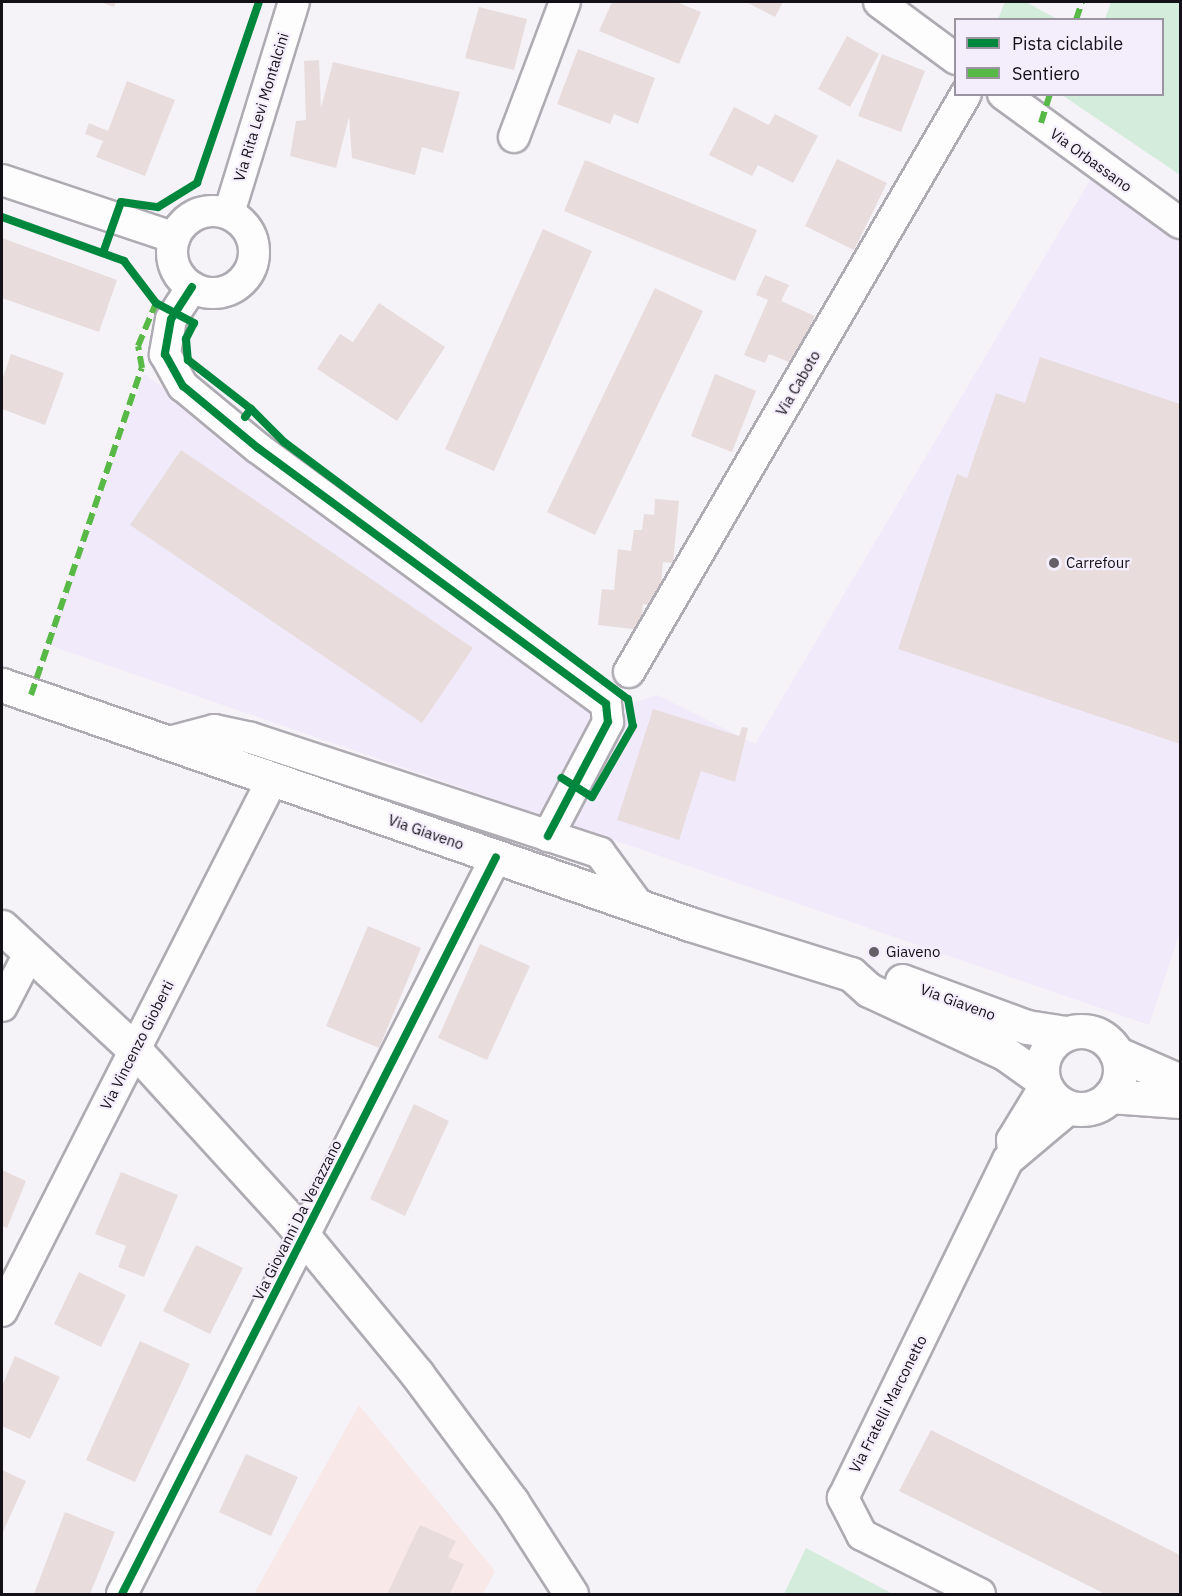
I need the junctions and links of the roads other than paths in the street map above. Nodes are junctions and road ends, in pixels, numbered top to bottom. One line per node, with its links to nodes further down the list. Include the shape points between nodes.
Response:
1 (294, 2): 9 (street, Via Rita Levi Montalcini)
2 (565, 2): 7 (street)
3 (879, 2): 4 (street)
4 (954, 58)
5 (965, 96): 13 (street, Via Caboto)
6 (1006, 96): 10 (street, Via Orbassano)
7 (514, 137)
8 (2, 180): 11 (street)
9 (229, 213): 11 (street, via 192,216); 12 (street, via 252,239 252,266 227,291)
10 (1180, 223)
11 (175, 238): 12 (street, via 175,266)
12 (192, 287): 17 (street, via 171,319 165,354 183,386 258,448 606,704 608,722)
13 (630, 672)
14 (2, 685): 15 (main road, Via Giaveno)
15 (169, 742): 16 (main road, Via Giaveno); 17 (street, via 214,730 251,738)
16 (273, 778): 18 (main road, Via Giaveno); 25 (street, Via Vincenzo Gioberti)
17 (548, 836): 19 (street, via 600,852)
18 (496, 857): 19 (main road, Via Giaveno); 33 (street, Via Giovanni Da Verazzano)
19 (639, 906): 22 (main road, Via Giaveno)
20 (2, 927): 21 (main road)
21 (30, 952): 23 (street); 25 (main road)
22 (851, 974): 24 (main road, Via Giaveno, via 876,972 1027,1027); 28 (main road, Via Giaveno, via 869,990 1006,1054)
23 (2, 1006)
24 (1066, 1033): 26 (main road, via 1094,1033); 28 (main road, via 1046,1051)
25 (135, 1050): 33 (main road); 34 (street, Via Vincenzo Gioberti)
26 (1116, 1053): 27 (main road); 29 (main road, via 1119,1076)
27 (1180, 1081)
28 (1044, 1083): 31 (main road); 32 (street, Via Fratelli Marconetto, via 1012,1140)
29 (1110, 1096): 30 (main road); 31 (main road, via 1090,1108)
30 (1180, 1101)
31 (1070, 1108): 32 (street, Via Fratelli Marconetto)
32 (1013, 1152): 37 (street, Via Fratelli Marconetto, via 843,1498 862,1535)
33 (304, 1237): 35 (street, Via Giovanni Da Verazzano); 36 (main road, via 417,1374 512,1502)
34 (2, 1311)
35 (122, 1594)
36 (571, 1594)
37 (980, 1594)

